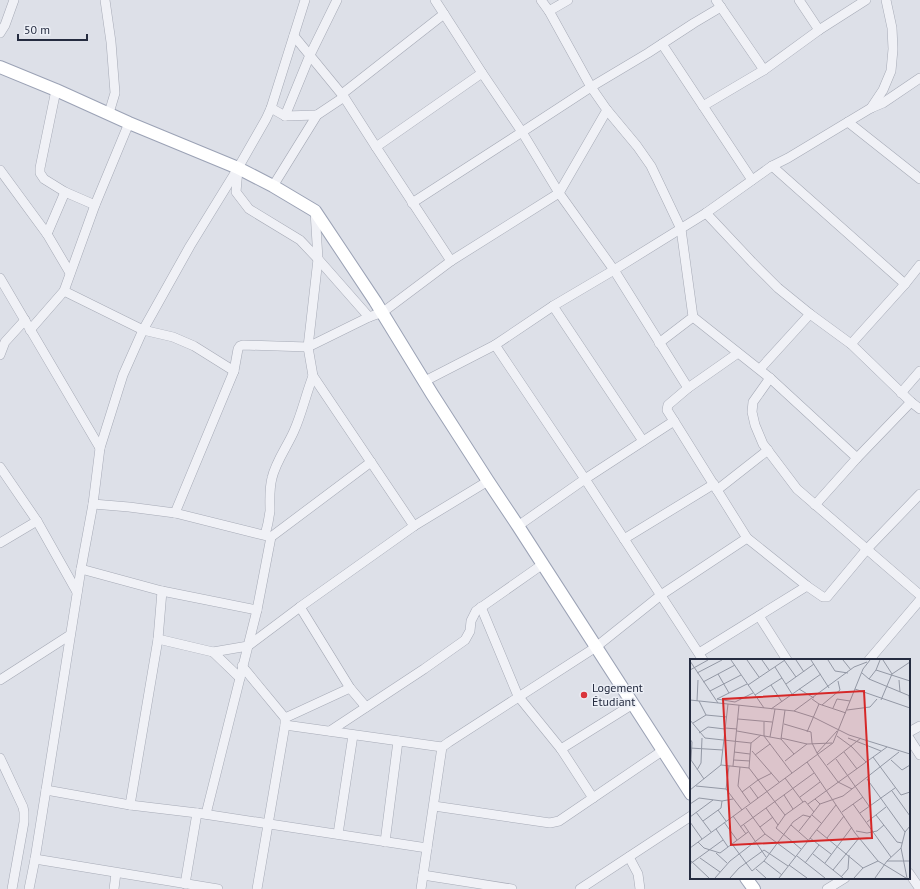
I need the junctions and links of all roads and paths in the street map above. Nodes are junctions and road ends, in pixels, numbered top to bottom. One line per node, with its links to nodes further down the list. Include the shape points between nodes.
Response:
1 (14, 0): 15 (street)
2 (105, 0): 30 (street, via 115,93)
3 (305, 0): 16 (street)
4 (337, 0): 18 (street)
5 (435, 0): 13 (street)
6 (541, 0): 12 (street)
7 (568, 0): 12 (street)
8 (799, 0): 14 (street)
9 (866, 0): 14 (street)
10 (886, 0): 28 (street, via 892,28 891,71)
11 (718, 4): 17 (street); 20 (street)
12 (549, 11): 23 (street)
13 (444, 14): 21 (street); 25 (street)
14 (819, 30): 20 (street)
15 (0, 33)
16 (294, 36): 18 (street); 27 (street)
17 (662, 44): 23 (street); 26 (street)
18 (310, 55): 25 (street); 32 (street)
19 (0, 67): 24 (main road)
20 (764, 70): 26 (street)
21 (482, 73): 35 (street); 36 (street)
22 (919, 80): 28 (street)
23 (591, 87): 29 (street); 35 (street)
24 (56, 90): 30 (main road); 43 (street, via 40,173 44,179)
25 (343, 95): 31 (street); 36 (street)
26 (703, 106): 41 (street)
27 (271, 108): 32 (street); 38 (street)
28 (871, 108): 34 (street)
29 (607, 110): 44 (street); 49 (street, via 651,166)
30 (108, 113): 33 (main road)
31 (317, 115): 32 (street); 42 (street)
32 (285, 116)
33 (129, 122): 38 (main road); 46 (street)
34 (848, 122): 37 (street); 40 (street)
35 (522, 132): 44 (street); 45 (street)
36 (376, 147): 45 (street)
37 (772, 166): 41 (street); 57 (street)
38 (238, 168): 42 (main road); 51 (street, via 236,192 250,209 300,240); 66 (street)
39 (0, 170): 50 (street)
40 (920, 179)
41 (752, 180): 48 (street)
42 (274, 186): 47 (main road)
43 (65, 192): 46 (street); 50 (street)
44 (559, 193): 52 (street); 54 (street)
45 (412, 203): 52 (street)
46 (95, 205): 55 (street)
47 (315, 211): 51 (street); 60 (main road)
48 (706, 214): 49 (street); 61 (street, via 778,288)
49 (681, 229): 54 (street); 63 (street)
50 (48, 234): 55 (street)
51 (318, 259): 62 (street); 70 (street)
52 (451, 261): 60 (street)
53 (920, 265): 57 (street)
54 (614, 270): 59 (street); 67 (street)
55 (70, 273): 58 (street)
56 (0, 278): 64 (street)
57 (905, 284): 68 (street)
58 (64, 291): 65 (street); 66 (street)
59 (553, 306): 69 (street); 84 (street)
60 (383, 312): 62 (street); 78 (main road)
61 (810, 314): 68 (street); 73 (street)
62 (368, 317): 70 (street)
63 (693, 317): 67 (street); 71 (street)
64 (25, 320): 65 (street); 72 (street, via 5,342)
65 (30, 330): 85 (street)
66 (143, 330): 74 (street, via 174,337 194,346); 85 (street, via 123,375)
67 (659, 343): 79 (street)
68 (851, 344): 80 (street)
69 (495, 345): 78 (street); 90 (street)
70 (308, 347): 74 (street, via 243,345 238,349); 76 (street)
71 (738, 353): 73 (street); 79 (street)
72 (0, 355)
73 (760, 370): 77 (street)
74 (234, 371): 96 (street)
75 (920, 371): 80 (street)
76 (313, 376): 88 (street); 100 (street, via 294,432 272,478)
77 (770, 378): 86 (street, via 753,402 752,412 755,425); 87 (street)
78 (425, 381): 91 (main road)
79 (688, 388): 83 (street, via 667,407)
80 (901, 392): 81 (street)
81 (911, 402): 82 (street); 87 (street)
82 (920, 409)
83 (674, 421): 84 (street); 92 (street)
84 (643, 441): 90 (street)
85 (100, 448): 94 (street)
86 (768, 450): 92 (street); 95 (street, via 796,489)
87 (857, 458): 95 (street)
88 (371, 462): 98 (street); 100 (street)
89 (0, 467): 97 (street)
90 (585, 479): 99 (street); 102 (street)
91 (488, 481): 98 (street); 99 (main road)
92 (715, 487): 101 (street); 102 (street)
93 (920, 494): 104 (street)
94 (93, 504): 96 (street); 106 (street)
95 (815, 505): 104 (street)
96 (175, 513): 100 (street)
97 (37, 521): 103 (street); 109 (street)
98 (414, 526): 113 (street)
99 (518, 526): 105 (main road)
100 (268, 536): 115 (street)
101 (747, 538): 107 (street); 110 (street)
102 (624, 539): 110 (street)
103 (0, 543)
104 (867, 549): 107 (street, via 827,597); 111 (street)
105 (543, 564): 114 (street); 120 (main road)
106 (81, 569): 108 (street); 109 (street)
107 (807, 586): 116 (street)
108 (162, 591): 115 (street); 118 (street)
109 (77, 592): 117 (street)
110 (661, 595): 120 (street); 122 (street)
111 (920, 595)
112 (920, 600): 124 (street)
113 (300, 607): 119 (street); 128 (street)
114 (481, 607): 129 (street); 131 (street, via 471,621 470,631 465,640)
115 (257, 610): 119 (street)
116 (759, 616): 122 (street); 123 (street)
117 (70, 635): 127 (street); 145 (street)
118 (158, 639): 121 (street); 147 (street)
119 (248, 646): 121 (street); 125 (street)
120 (596, 647): 129 (street); 130 (main road)
121 (212, 652): 126 (street)
122 (701, 656)
123 (786, 659)
124 (871, 659)
125 (242, 666): 126 (street); 132 (street)
126 (240, 678): 150 (street)
127 (0, 680)
128 (350, 688): 131 (street); 132 (street)
129 (518, 696): 139 (street); 140 (street)
130 (633, 704): 140 (street); 141 (main road)
131 (366, 707): 134 (street)
132 (285, 722): 134 (street); 152 (street)
133 (920, 726): 135 (street)
134 (330, 731): 136 (street)
135 (910, 731)
136 (353, 735): 138 (street); 153 (street)
137 (910, 740): 142 (street)
138 (398, 741): 139 (street); 154 (street)
139 (442, 747): 148 (street)
140 (561, 749): 146 (street)
141 (662, 751): 144 (main road); 146 (street)
142 (920, 755)
143 (0, 758): 164 (street, via 24,812)
144 (688, 782)
145 (46, 790): 147 (street); 157 (street)
146 (593, 798): 148 (street, via 559,821 550,823)
147 (130, 805): 149 (street)
148 (434, 806): 155 (street)
149 (197, 813): 150 (street); 163 (street)
150 (206, 814): 152 (street)
151 (690, 817): 156 (street)
152 (268, 824): 153 (street); 168 (street)
153 (338, 834): 154 (street)
154 (385, 842): 155 (street)
155 (427, 848): 159 (street)
156 (629, 857): 171 (street); 172 (street, via 638,874)
157 (35, 859): 158 (street); 165 (street)
158 (116, 873): 163 (street); 166 (street)
159 (423, 875): 169 (street); 170 (street)
160 (747, 879): 173 (main road)
161 (843, 879): 174 (street)
162 (917, 879): 175 (street)
163 (188, 886): 167 (street)
164 (12, 889)
165 (29, 889)
166 (114, 889)
167 (218, 889)
168 (257, 889)
169 (421, 889)
170 (512, 889)
171 (580, 889)
172 (640, 889)
173 (754, 889)
174 (828, 889)
175 (920, 889)

